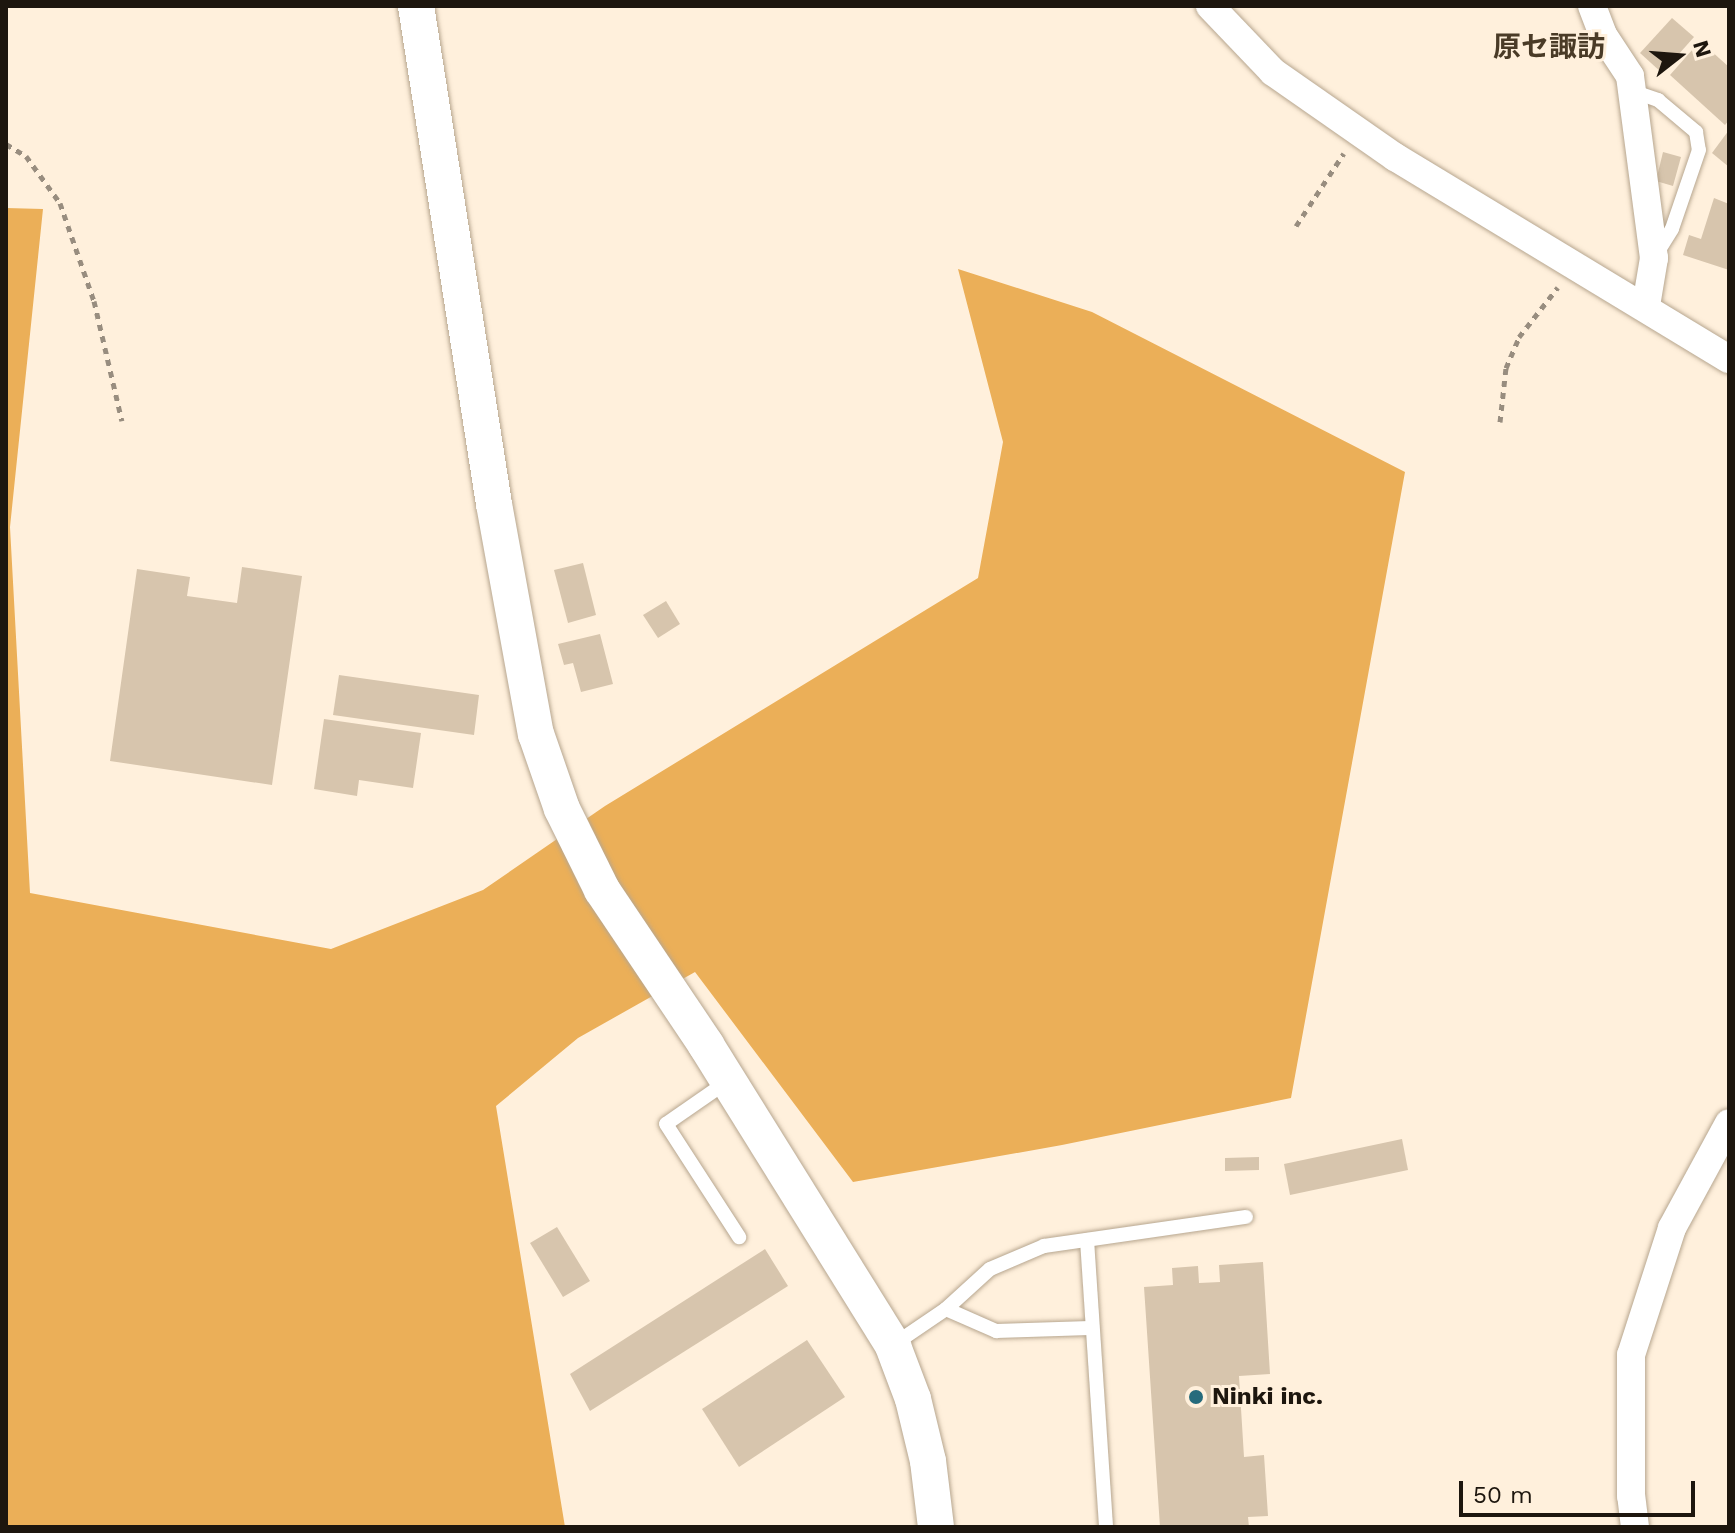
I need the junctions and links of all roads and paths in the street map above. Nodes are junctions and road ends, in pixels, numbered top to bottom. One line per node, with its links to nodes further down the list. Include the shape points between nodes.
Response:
1 (416, 6): 14 (street, via 489,474 536,734 562,809 602,890)
2 (1210, 6): 5 (street, via 1273,72)
3 (1592, 6): 4 (street, via 1603,35 1630,76)
4 (1632, 91): 8 (street); 8 (lane, via 1658,100 1689,124 1698,141 1672,229)
5 (1358, 131): 7 (path); 9 (street)
6 (6, 144): 12 (path, via 26,156 60,203 94,301)
7 (1296, 226)
8 (1654, 258): 10 (street)
9 (1573, 262): 10 (street); 13 (path, via 1519,337 1506,368)
10 (1646, 306): 11 (street)
11 (1729, 359)
12 (122, 421)
13 (1500, 422)
14 (728, 1080): 17 (lane, via 666,1124); 21 (street)
15 (1729, 1123): 24 (street, via 1672,1228 1631,1355)
16 (1246, 1217): 18 (lane)
17 (739, 1237)
18 (1087, 1240): 19 (lane, via 1044,1246 990,1269); 20 (lane)
19 (946, 1309): 20 (lane, via 996,1331); 21 (lane)
20 (1090, 1328): 23 (lane)
21 (893, 1346): 22 (street, via 928,1461)
22 (936, 1527)
23 (1106, 1527)
24 (1635, 1527)

